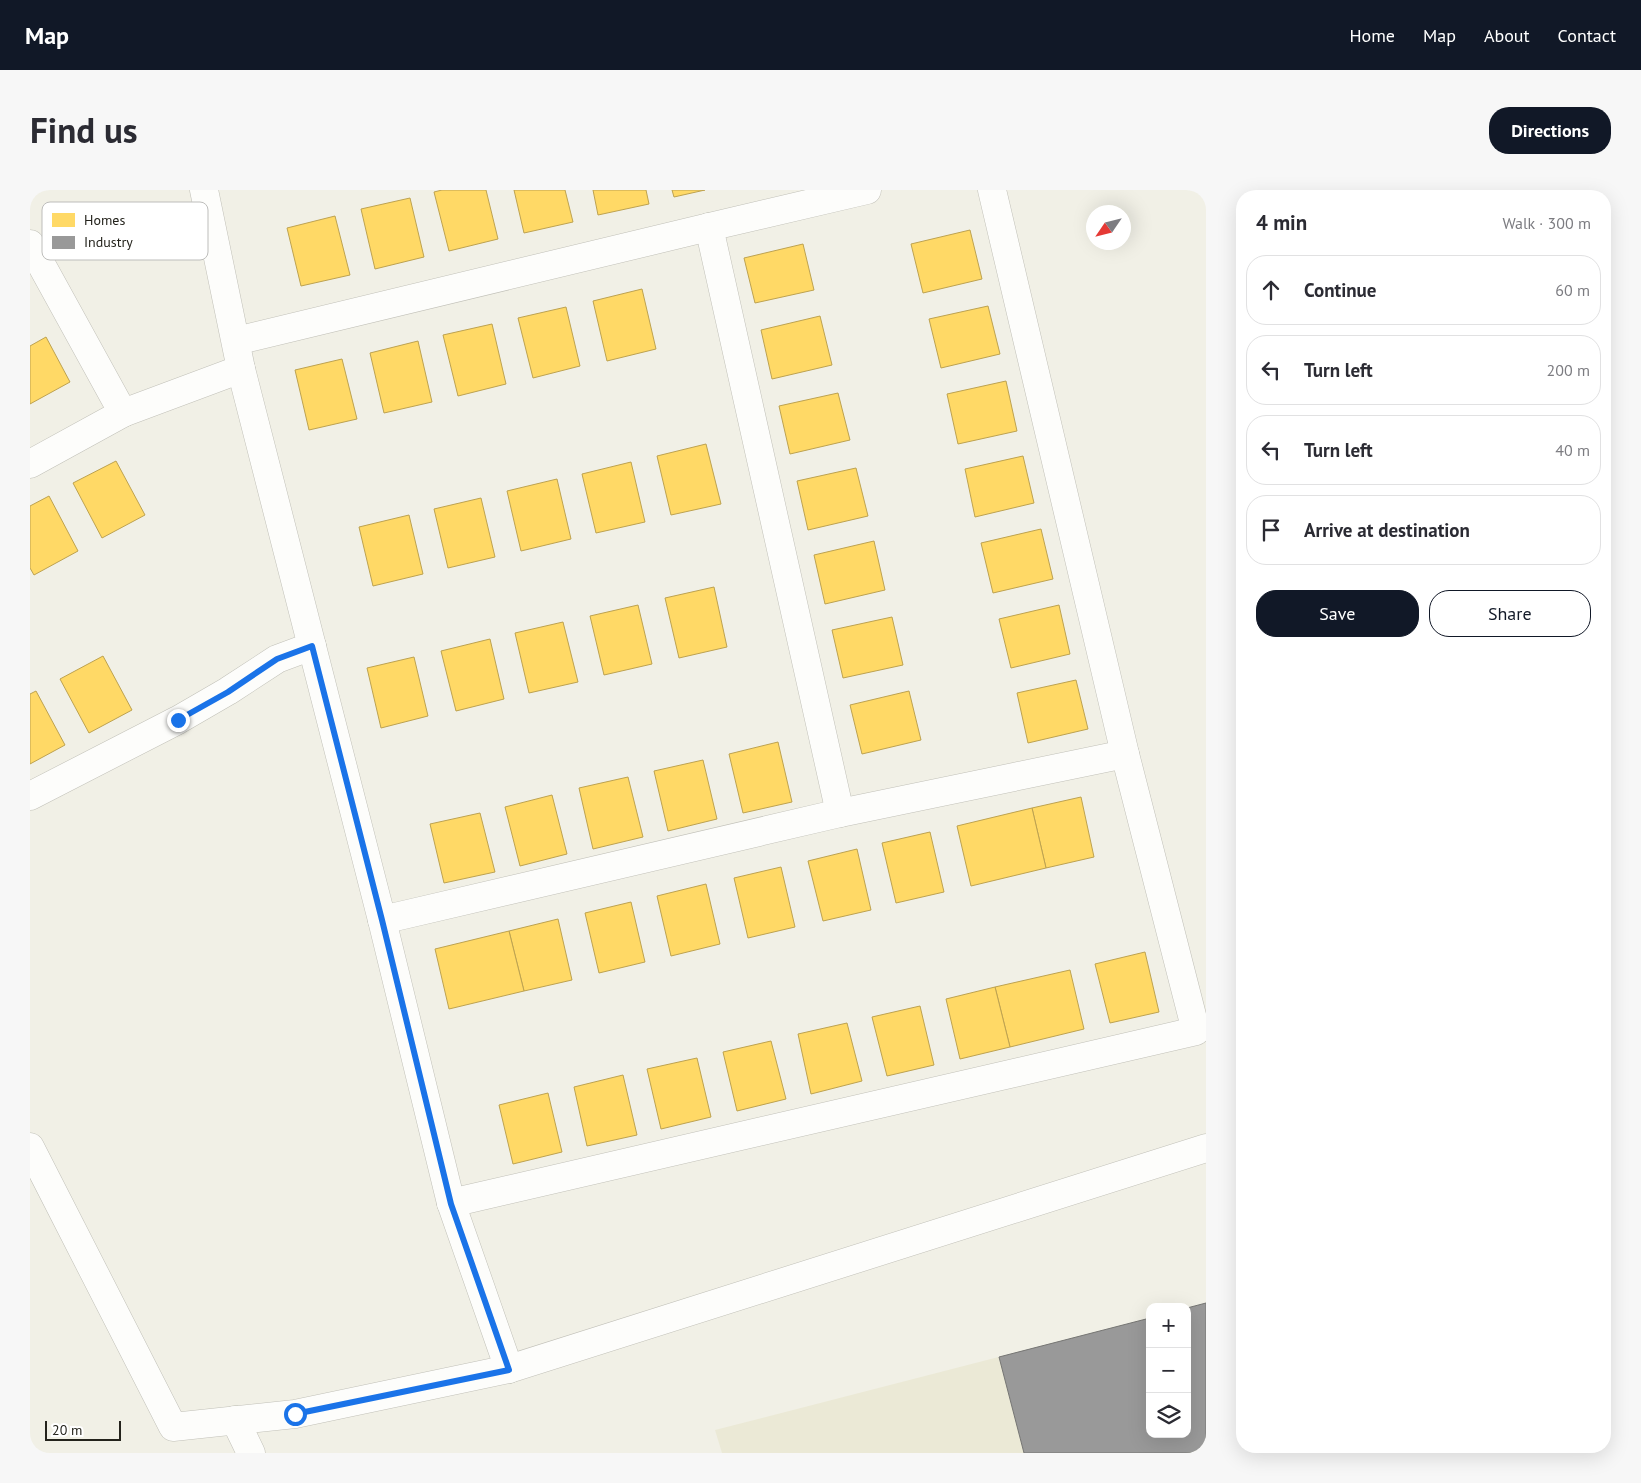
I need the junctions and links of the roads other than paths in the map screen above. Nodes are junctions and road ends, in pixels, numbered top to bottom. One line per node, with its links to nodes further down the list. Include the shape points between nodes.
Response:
1 (867, 190): 4 (street)
2 (992, 190): 11 (street)
3 (208, 209): 6 (street)
4 (708, 227): 6 (street); 13 (street)
5 (30, 244): 8 (street)
6 (236, 342): 7 (street)
7 (241, 369): 8 (street); 10 (street)
8 (123, 413): 9 (street)
9 (30, 464)
10 (312, 646): 12 (street, via 277,659 178,720); 14 (street)
11 (1125, 754): 13 (street); 17 (street, via 1196,1031)
12 (30, 796)
13 (840, 813): 14 (street)
14 (382, 920): 17 (street)
15 (30, 1147): 19 (street, via 173,1427)
16 (1206, 1148): 18 (street)
17 (451, 1204): 18 (street)
18 (509, 1370): 19 (street, via 295,1414)
19 (235, 1420): 20 (street)
20 (250, 1453)

